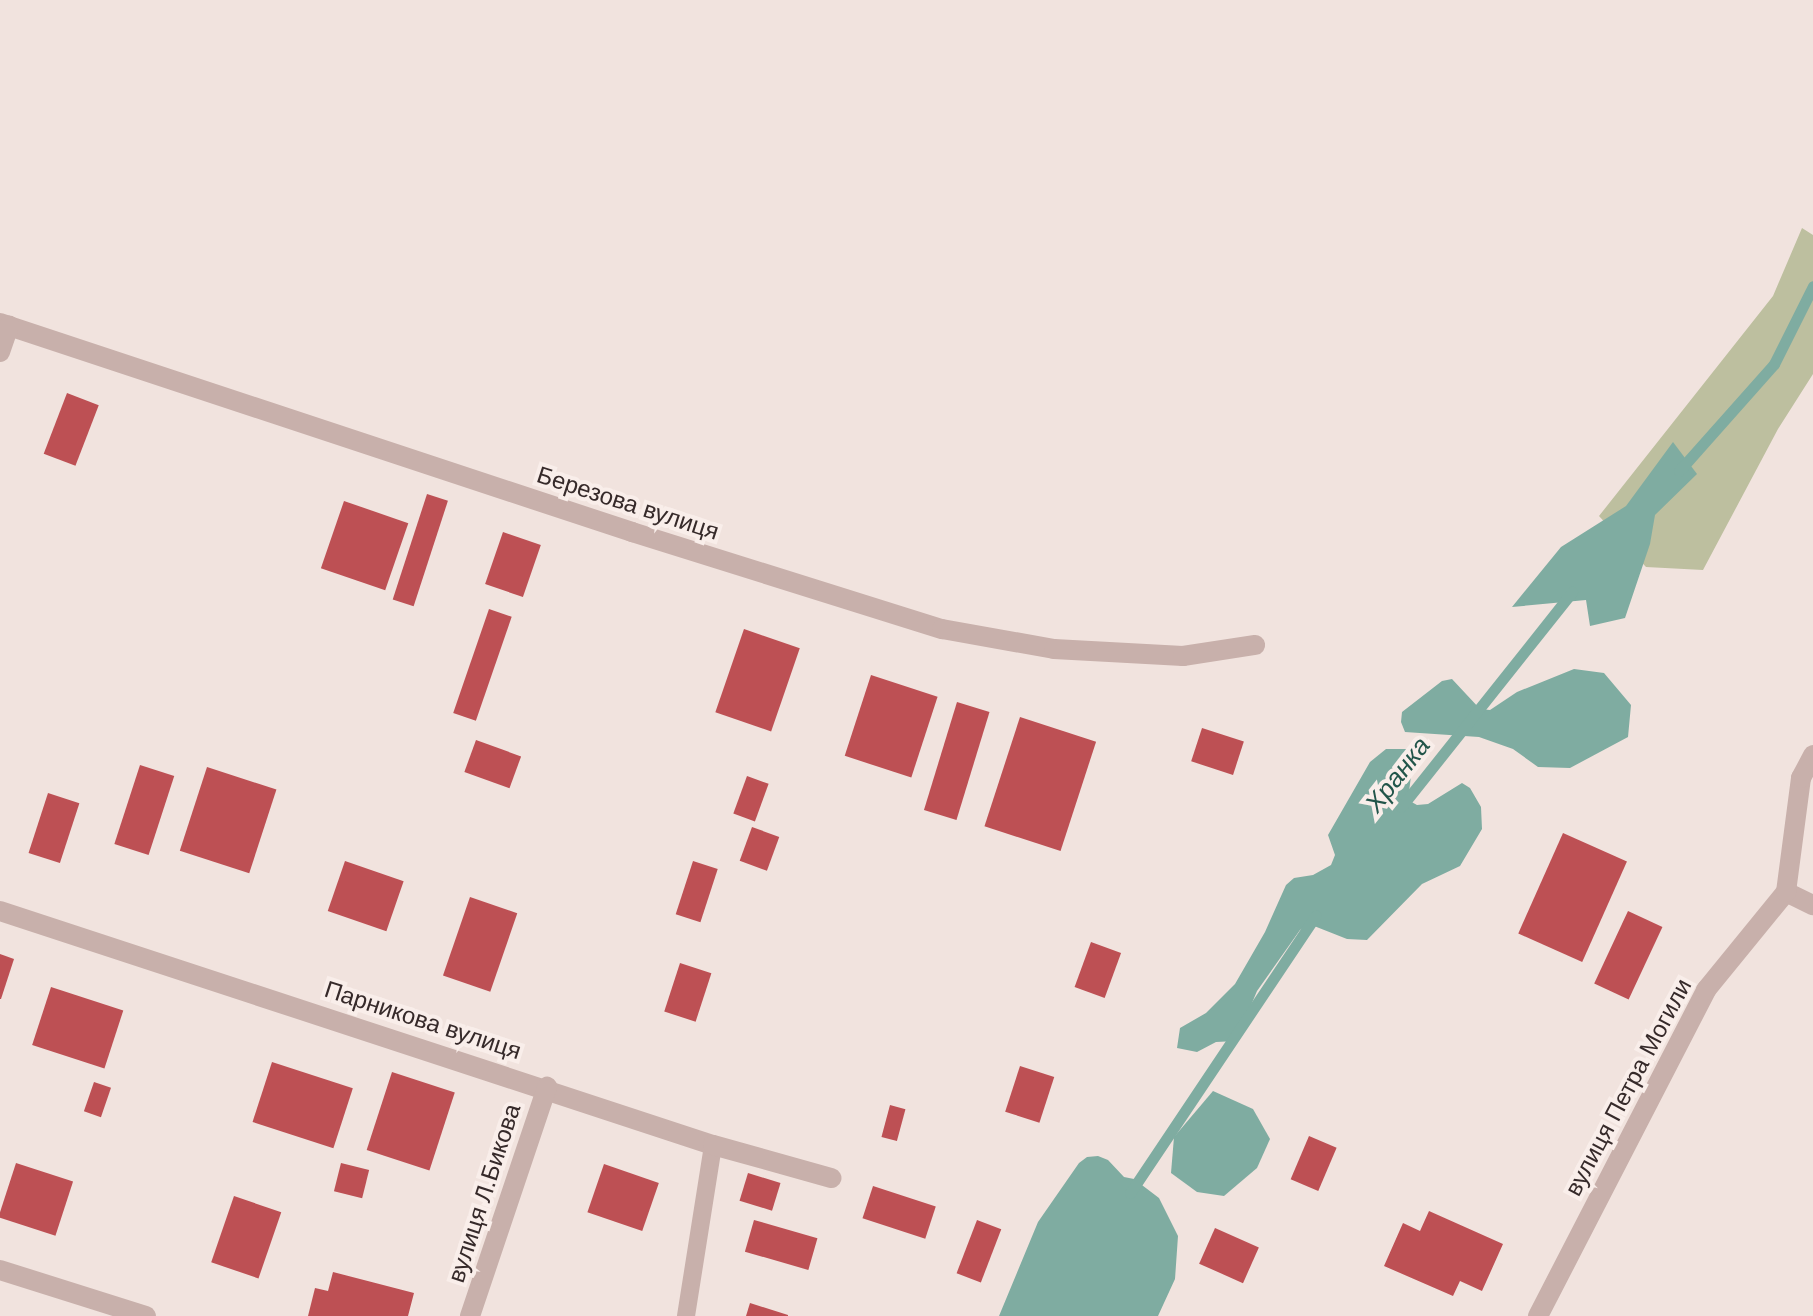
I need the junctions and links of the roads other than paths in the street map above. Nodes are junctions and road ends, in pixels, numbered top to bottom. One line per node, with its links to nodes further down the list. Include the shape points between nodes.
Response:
1 (4, 324): 2 (street); 3 (street, Березова вулиця, via 942,629 1068,650 1183,656)
2 (0, 352)
3 (1255, 645)
4 (1813, 755): 5 (street, via 1801,778)
5 (1786, 892): 6 (street); 15 (street, вулиця Петра Могили, via 1706,990)
6 (1813, 905)
7 (0, 911): 8 (street, Парникова вулиця)
8 (547, 1087): 9 (street, Парникова вулиця); 13 (street, вулиця Л.Бикова)
9 (713, 1145): 10 (street, Парникова вулиця); 14 (lane)
10 (831, 1178)
11 (0, 1270): 12 (street)
12 (141, 1315)
13 (470, 1316)
14 (686, 1316)
15 (1538, 1316)

